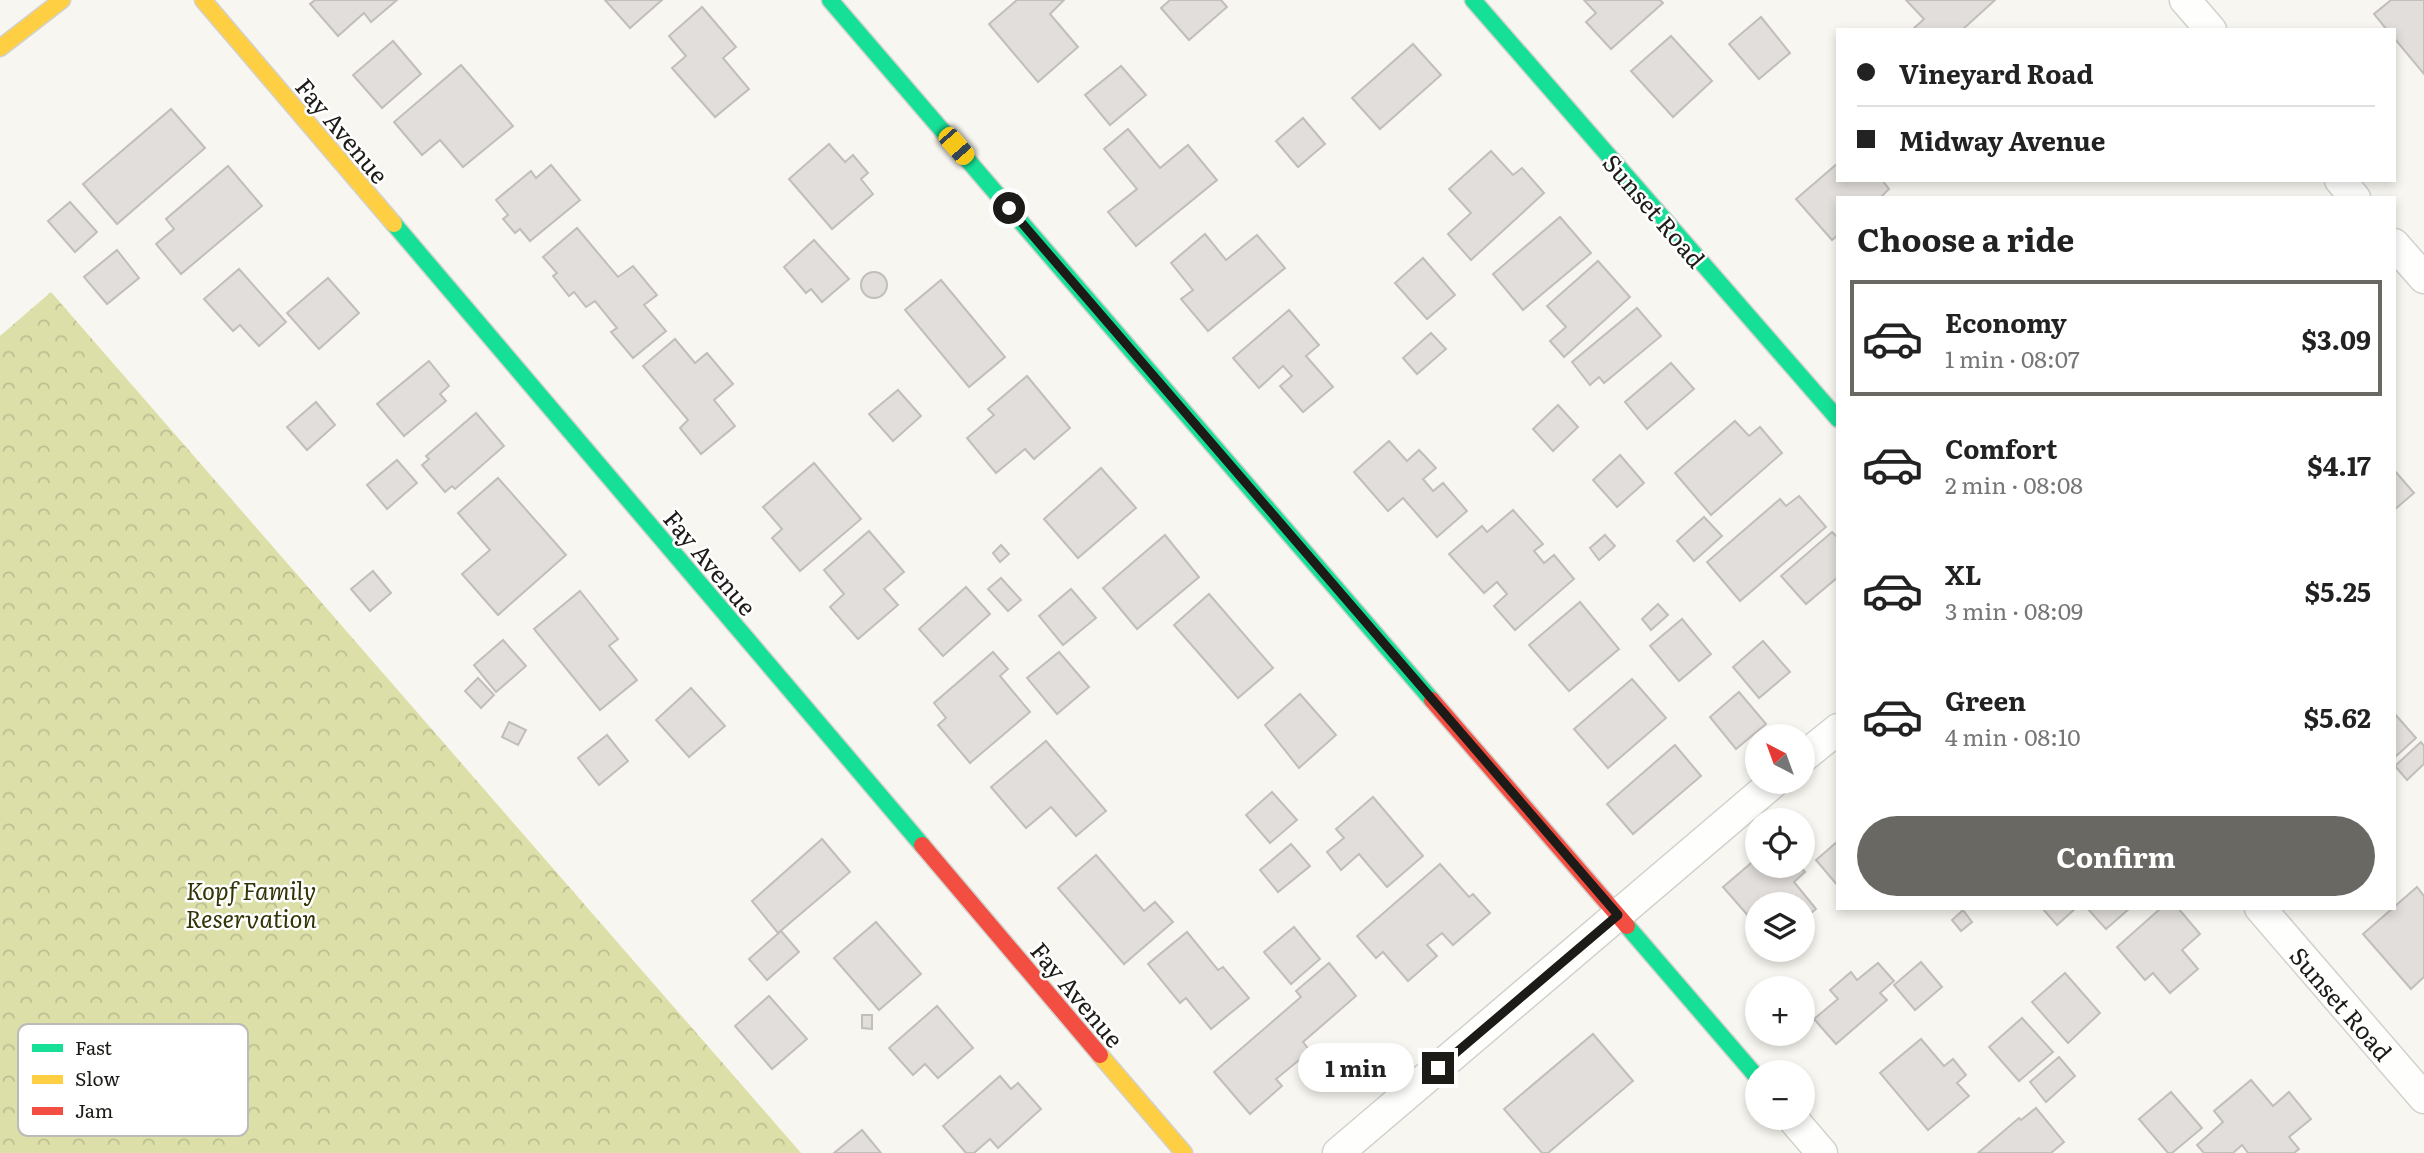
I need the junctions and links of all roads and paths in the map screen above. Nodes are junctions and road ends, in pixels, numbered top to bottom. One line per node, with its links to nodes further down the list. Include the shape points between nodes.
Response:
1 (62, 0): 7 (street)
2 (203, 0): 21 (street, Fay Avenue)
3 (830, 0): 17 (street)
4 (1473, 0): 12 (street, Sunset Road)
5 (2185, 0): 6 (street)
6 (2209, 28)
7 (0, 48)
8 (2342, 182): 9 (street)
9 (2353, 196)
10 (2396, 249): 11 (street)
11 (2424, 278)
12 (1836, 417)
13 (1836, 731): 14 (street)
14 (1815, 748)
15 (1760, 794): 17 (street)
16 (2262, 910): 19 (street, Sunset Road)
17 (1618, 915): 18 (street); 22 (street)
18 (1745, 1063)
19 (2424, 1098)
20 (1802, 1130): 23 (street)
21 (1184, 1153)
22 (1338, 1153)
23 (1822, 1153)

